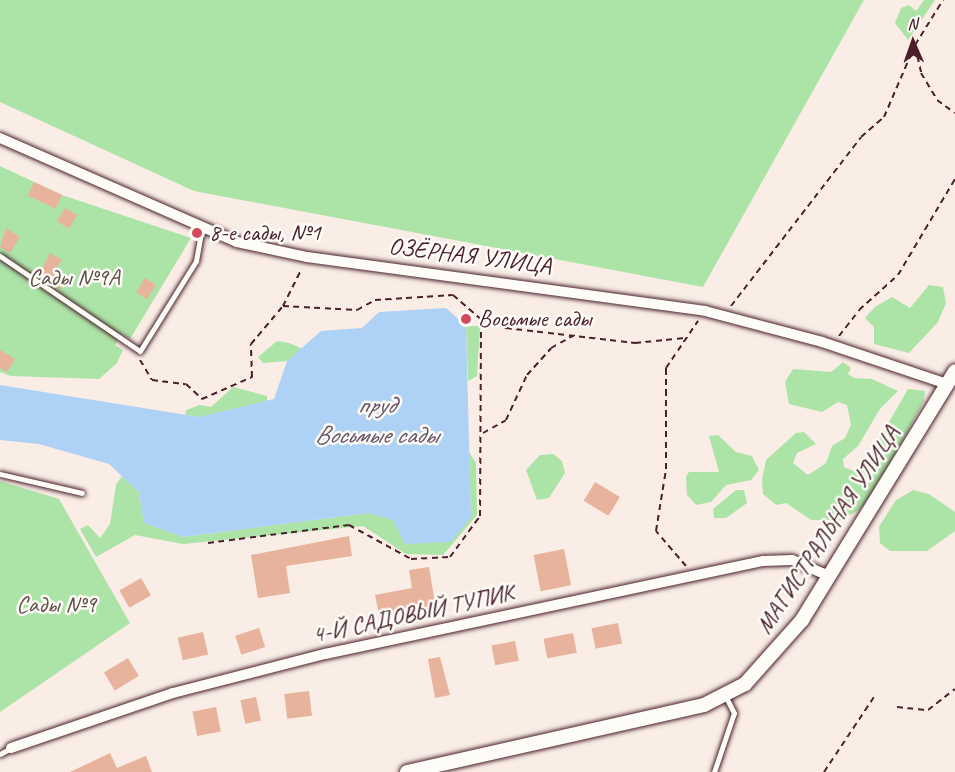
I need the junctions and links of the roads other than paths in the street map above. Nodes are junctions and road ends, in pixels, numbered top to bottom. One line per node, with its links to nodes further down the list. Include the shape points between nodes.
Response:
1 (0, 138): 2 (street, ОЗЁРНАЯ УЛИЦА)
2 (202, 227): 3 (lane, via 196,261 140,351); 5 (street, ОЗЁРНАЯ УЛИЦА, via 237,242 307,257 724,315 822,342)
3 (0, 256)
4 (955, 371): 5 (street, МАГИСТРАЛЬНАЯ УЛИЦА)
5 (947, 384): 8 (street, МАГИСТРАЛЬНАЯ УЛИЦА)
6 (0, 474): 7 (lane)
7 (82, 493)
8 (829, 576): 9 (street, МАГИСТРАЛЬНАЯ УЛИЦА, via 771,659); 10 (street, 4-Й САДОВЫЙ ТУПИК, via 792,560 763,561 325,654 172,693)
9 (725, 695): 12 (street, МАГИСТРАЛЬНАЯ УЛИЦА, via 662,715); 13 (lane, via 734,713)
10 (11, 748): 11 (lane)
11 (0, 754)
12 (407, 772)
13 (714, 772)

